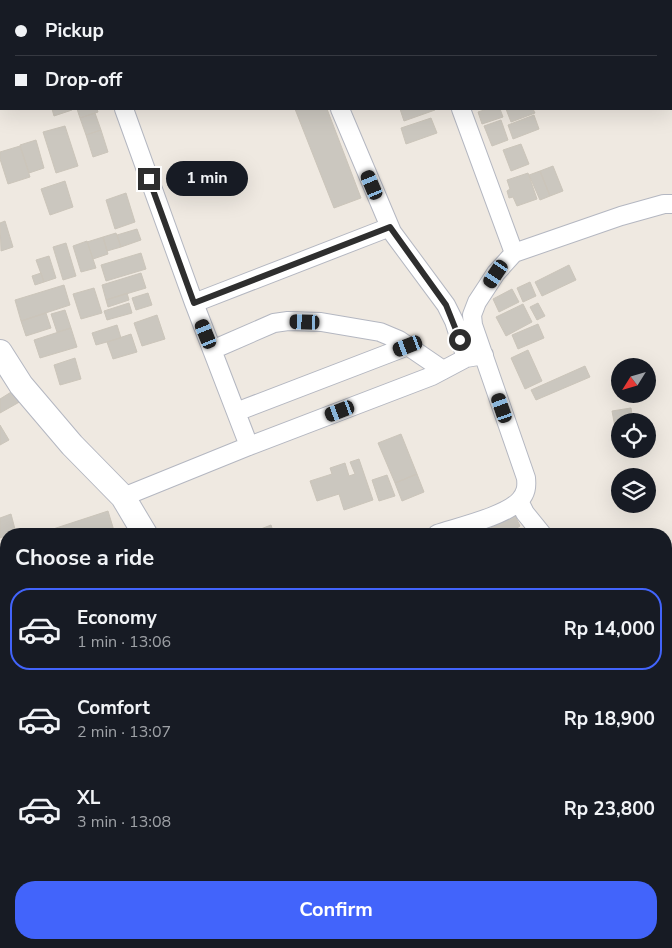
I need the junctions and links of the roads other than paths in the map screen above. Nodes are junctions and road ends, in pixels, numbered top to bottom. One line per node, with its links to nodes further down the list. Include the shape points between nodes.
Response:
1 (124, 110): 7 (street)
2 (340, 110): 5 (street)
3 (461, 110): 6 (street)
4 (672, 204): 6 (street, via 621,216)
5 (390, 227): 7 (street); 12 (street, via 446,305)
6 (514, 253): 11 (street, via 491,281 472,315)
7 (194, 303): 9 (street)
8 (408, 346): 9 (street, via 380,332 321,322 288,321 274,323); 13 (street); 14 (street)
9 (212, 350): 14 (street)
10 (0, 352): 16 (main road, via 21,385)
11 (484, 355): 12 (street); 17 (street, via 526,478 527,487)
12 (466, 358): 13 (street)
13 (442, 370): 15 (street)
14 (236, 412): 15 (street)
15 (249, 446): 16 (street)
16 (123, 497): 18 (main road)
17 (519, 501): 19 (street, via 504,511); 20 (street)
18 (141, 528)
19 (454, 528)
20 (537, 528)

